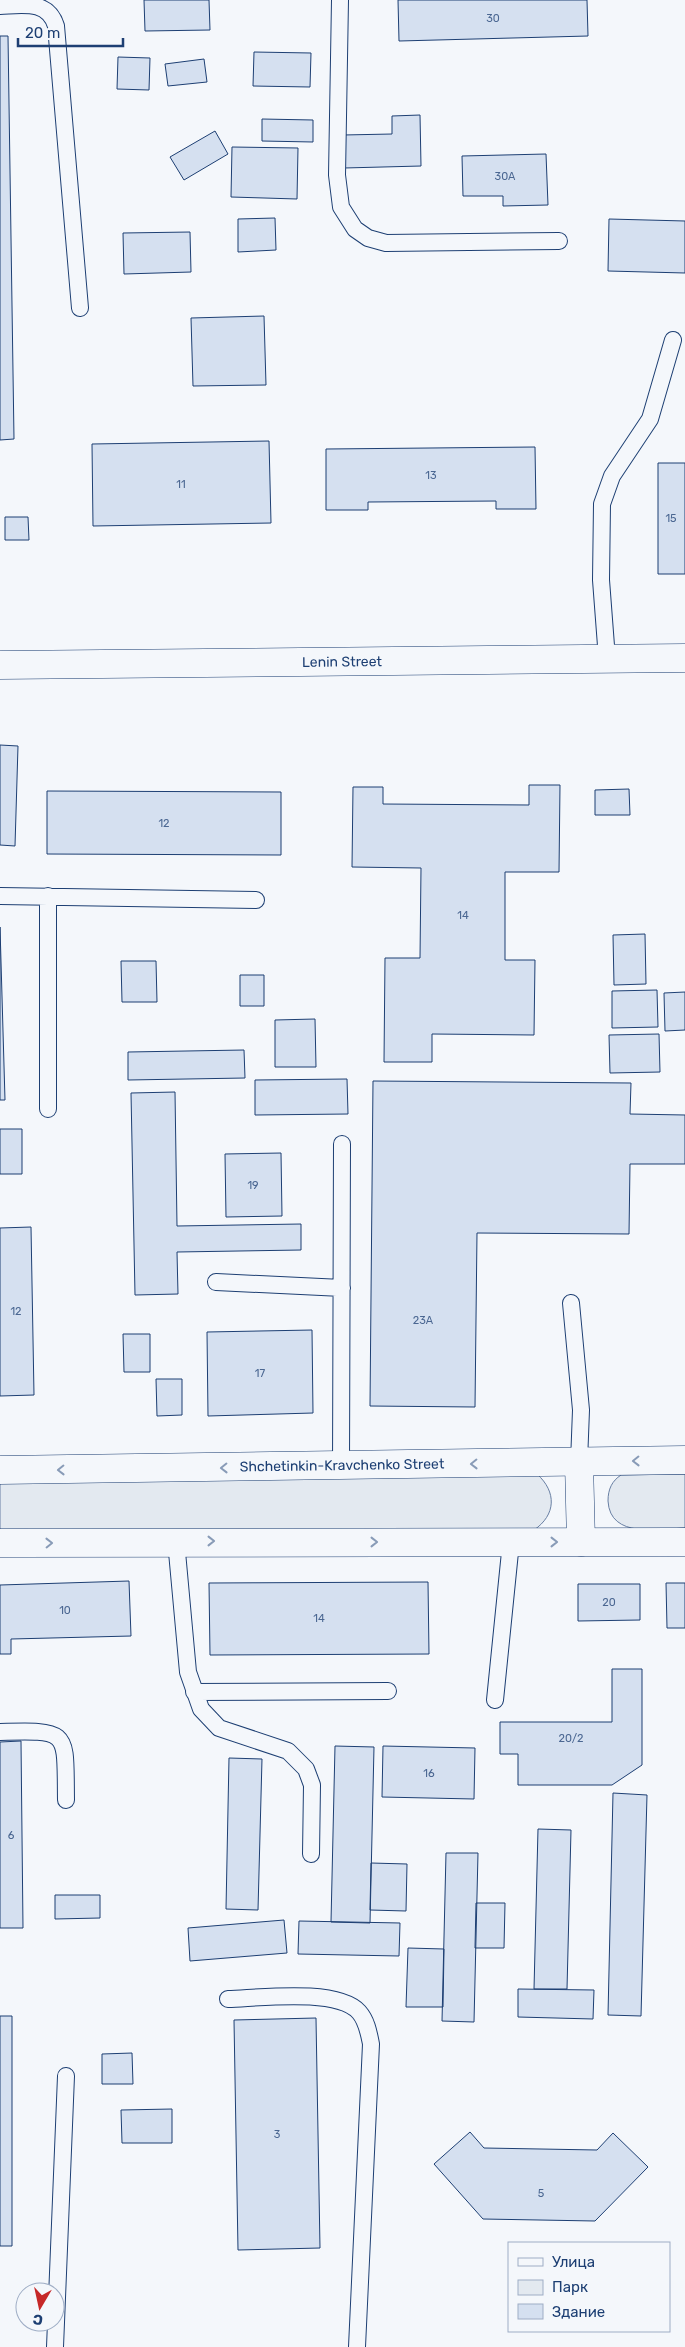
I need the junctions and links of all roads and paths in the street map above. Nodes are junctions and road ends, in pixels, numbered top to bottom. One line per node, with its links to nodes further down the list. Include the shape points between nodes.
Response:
1 (340, 0): 3 (lane, via 337,175 341,207 355,229 368,238 386,243)
2 (0, 6): 4 (lane, via 45,7 53,15 56,26)
3 (559, 241)
4 (80, 308)
5 (673, 340): 7 (lane, via 650,419 612,476 602,504 601,580)
6 (685, 658): 7 (street, Lenin Street)
7 (607, 659): 8 (street, Lenin Street)
8 (0, 665)
9 (0, 896): 10 (lane)
10 (48, 896): 11 (lane); 12 (lane)
11 (256, 900)
12 (48, 1109)
13 (342, 1144): 15 (lane)
14 (216, 1282): 15 (lane)
15 (342, 1288): 19 (lane)
16 (571, 1303): 18 (lane, via 581,1410)
17 (685, 1460): 18 (street, Shchetinkin-Kravchenko Street, one-way to 18)
18 (579, 1462): 19 (street, Shchetinkin-Kravchenko Street, one-way to 19); 23 (street)
19 (341, 1467): 20 (street, Shchetinkin-Kravchenko Street, one-way to 20)
20 (0, 1470)
21 (176, 1541): 22 (street, one-way to 22); 25 (street, one-way to 21); 27 (lane, via 188,1672)
22 (511, 1542): 23 (street, one-way to 23); 28 (lane)
23 (581, 1542): 24 (street)
24 (685, 1542)
25 (0, 1543)
26 (388, 1690): 27 (lane)
27 (194, 1692): 31 (lane, via 201,1708 219,1728 288,1751 306,1769 312,1784)
28 (495, 1700)
29 (0, 1732): 30 (lane, via 44,1731 55,1734 66,1755)
30 (66, 1800)
31 (311, 1854)
32 (228, 1999): 35 (lane, via 324,1997 346,2003 360,2012 368,2028 371,2044)
33 (66, 2076): 34 (lane)
34 (55, 2347)
35 (357, 2347)

